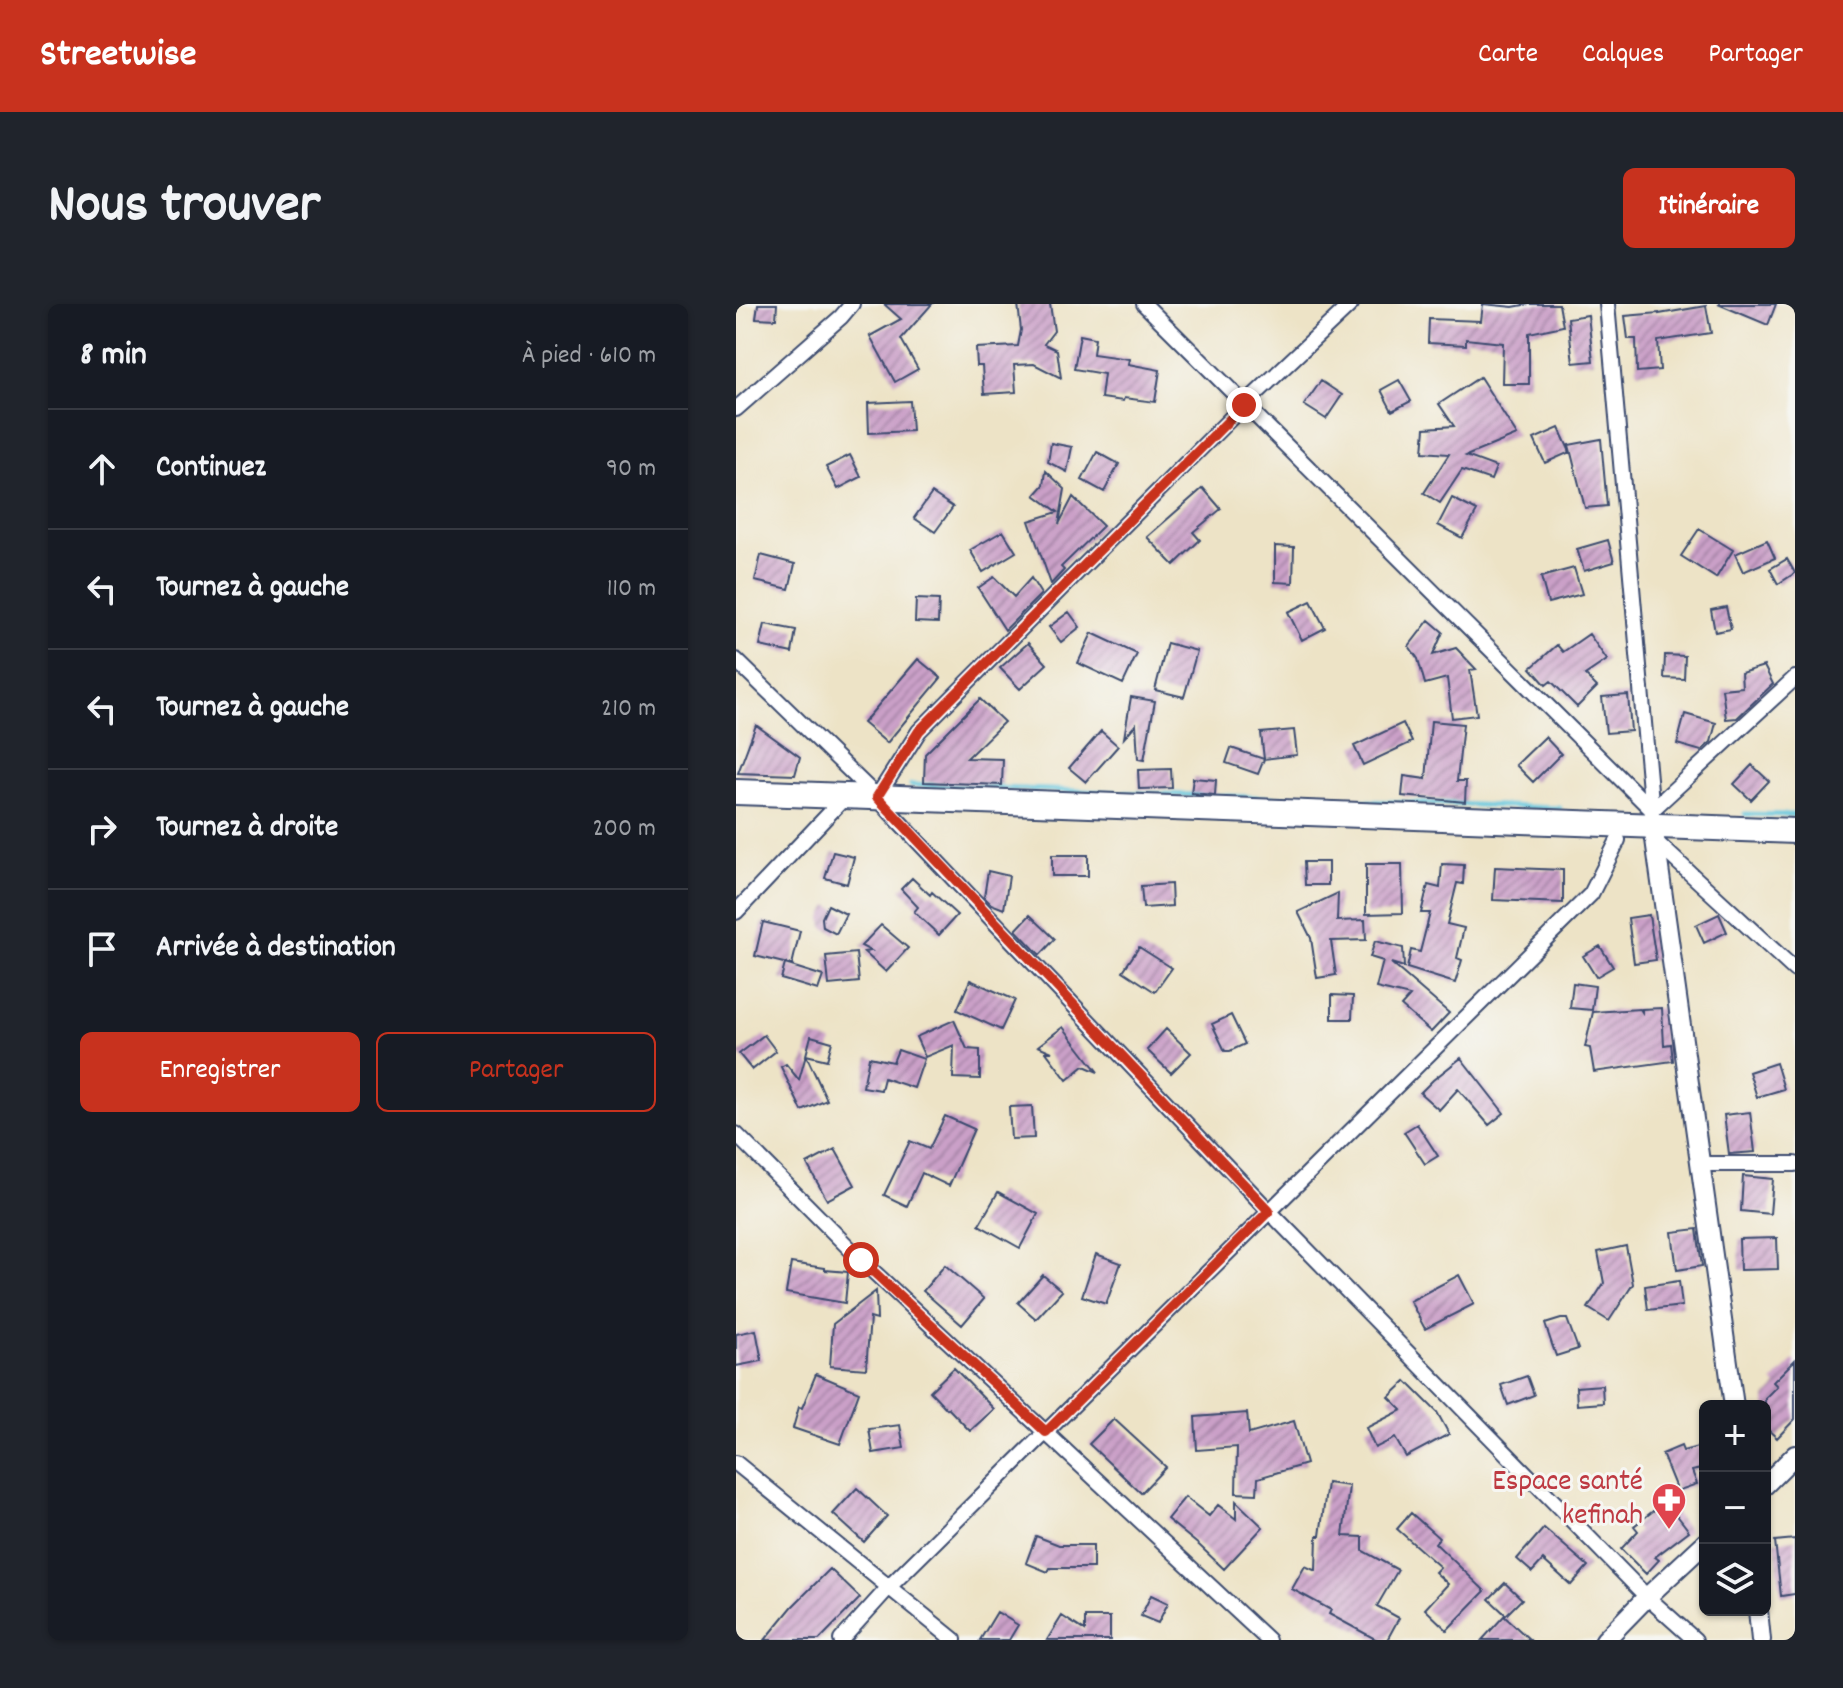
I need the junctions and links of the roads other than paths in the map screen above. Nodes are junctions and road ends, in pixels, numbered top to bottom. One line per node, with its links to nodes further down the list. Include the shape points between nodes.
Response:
1 (852, 304): 6 (street)
2 (1144, 304): 5 (street)
3 (1351, 304): 5 (street)
4 (1607, 304): 13 (street)
5 (1244, 405): 11 (street, via 919,731); 13 (street)
6 (736, 409)
7 (736, 660): 11 (street)
8 (1795, 678): 13 (street)
9 (736, 792): 10 (highway)
10 (838, 804): 11 (highway); 12 (highway); 17 (street)
11 (884, 805): 13 (highway); 15 (highway); 22 (street)
12 (736, 809)
13 (1653, 826): 14 (highway); 15 (highway); 16 (highway); 18 (street); 20 (street)
14 (1795, 831)
15 (1618, 840): 22 (street, via 1591,894)
16 (1795, 847)
17 (736, 912)
18 (1795, 970)
19 (736, 1134): 24 (street, via 861,1260)
20 (1700, 1164): 21 (street); 23 (street)
21 (1795, 1164)
22 (1269, 1211): 24 (street); 30 (street)
23 (1733, 1400)
24 (1046, 1432): 29 (street); 34 (street)
25 (1795, 1455): 27 (street)
26 (736, 1463): 29 (street)
27 (1771, 1479)
28 (1704, 1544): 30 (street)
29 (889, 1587): 32 (street); 33 (street)
30 (1647, 1597): 35 (street); 36 (street)
31 (1759, 1616): 37 (street)
32 (841, 1640)
33 (954, 1640)
34 (1268, 1640)
35 (1605, 1640)
36 (1695, 1640)
37 (1761, 1640)

